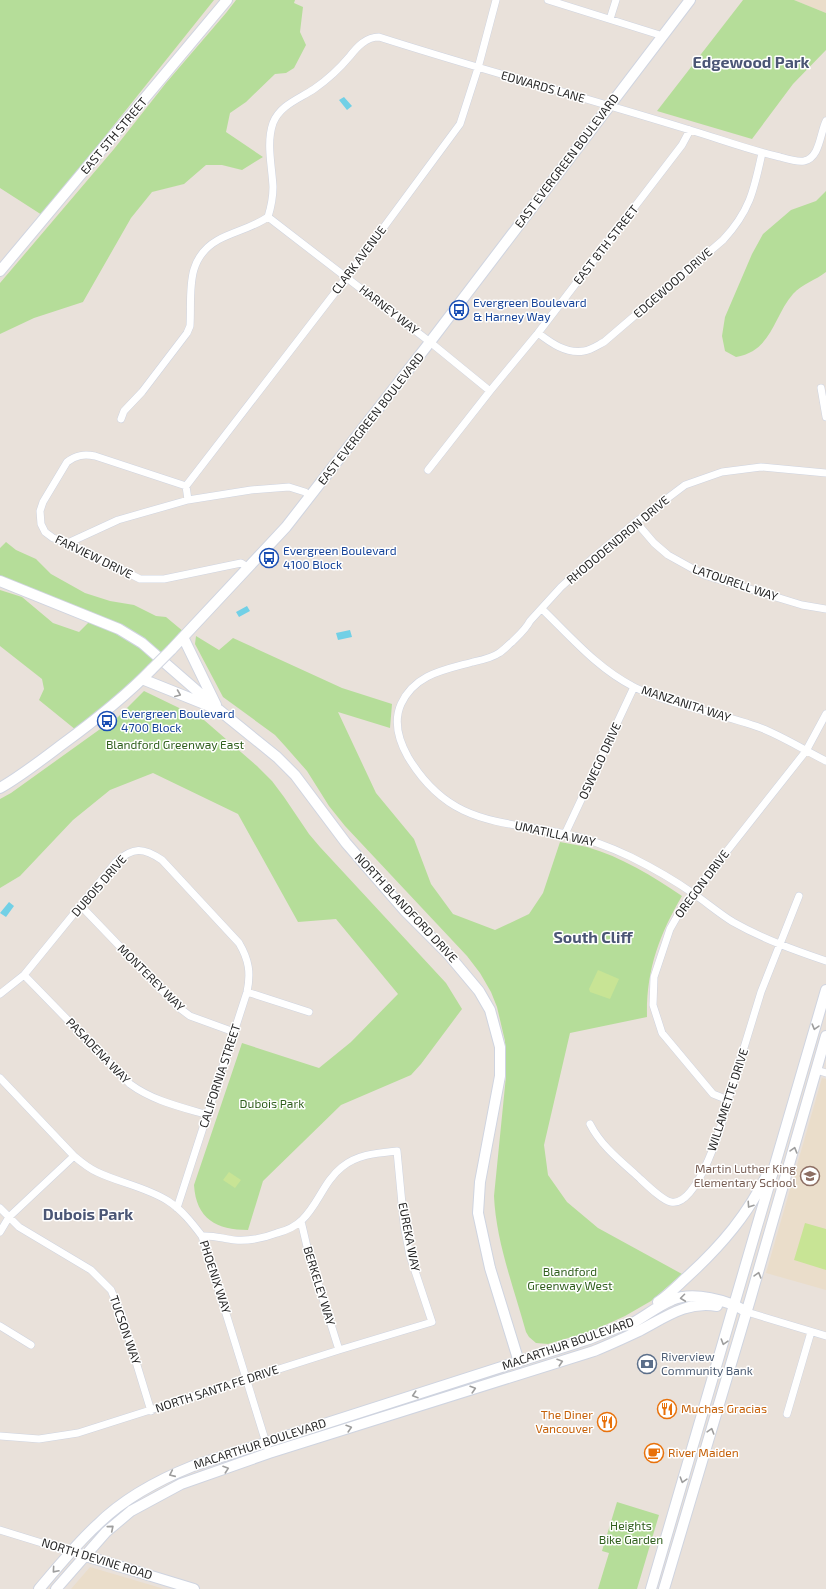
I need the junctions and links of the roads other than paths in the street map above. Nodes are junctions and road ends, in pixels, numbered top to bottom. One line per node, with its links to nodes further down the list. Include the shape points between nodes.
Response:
1 (227, 0): 14 (street, EAST 5TH STREET)
2 (496, 0): 8 (street, CLARK AVENUE)
3 (548, 0): 6 (street)
4 (616, 0): 6 (street)
5 (690, 0): 7 (street, EAST EVERGREEN BOULEVARD)
6 (610, 19): 7 (street)
7 (663, 36): 9 (street, EAST EVERGREEN BOULEVARD)
8 (478, 68): 9 (street, EDWARDS LANE); 13 (street, EDWARDS LANE, via 379,37 373,37 359,45 343,65 324,82 285,106 273,122 270,141 273,187); 15 (street, CLARK AVENUE, via 460,124)
9 (609, 106): 11 (street, EDWARDS LANE); 17 (street, EAST EVERGREEN BOULEVARD)
10 (826, 121): 12 (street, EDWARDS LANE, via 813,157 805,161 796,161)
11 (690, 130): 12 (street, EDWARDS LANE); 16 (street, EAST 8TH STREET, via 682,145)
12 (762, 153): 16 (street, EDGEWOOD DRIVE, via 755,185 736,226 604,342 584,351 568,350 553,344)
13 (268, 217): 15 (street, HARNEY WAY); 21 (street, via 258,224 218,240 197,262 191,278 190,326 187,333 142,392 124,411)
14 (0, 271)
15 (346, 277): 17 (street, HARNEY WAY); 24 (street, CLARK AVENUE)
16 (538, 333): 19 (street, EAST 8TH STREET)
17 (430, 342): 19 (street, HARNEY WAY); 25 (street, EAST EVERGREEN BOULEVARD)
18 (821, 388): 20 (street)
19 (490, 391): 22 (street, EAST 8TH STREET)
20 (826, 416)
21 (121, 419)
22 (428, 470)
23 (826, 473): 27 (street, RHODODENDRON DRIVE, via 761,467 722,472 685,485)
24 (186, 486): 26 (street); 28 (street, FARVIEW DRIVE, via 95,456 73,458 67,462 40,511 41,524 45,532)
25 (310, 496): 26 (street, via 289,487); 29 (street, EAST EVERGREEN BOULEVARD)
26 (188, 500): 28 (street, via 118,520)
27 (636, 522): 31 (street, LATOURELL WAY, via 668,555 704,575 802,605); 32 (street, RHODODENDRON DRIVE, via 561,587)
28 (68, 543): 29 (street, FARVIEW DRIVE, via 140,579 164,579 241,563)
29 (249, 568): 33 (street, EAST EVERGREEN BOULEVARD)
30 (0, 581): 36 (street, NORTH BLANDFORD DRIVE, via 119,629 142,642)
31 (826, 608)
32 (542, 609): 35 (street, MANZANITA WAY, via 598,665); 38 (street, RHODODENDRON DRIVE, via 499,654 426,676 412,688 401,704)
33 (183, 637): 34 (street, EAST EVERGREEN BOULEVARD, bridge); 36 (street)
34 (142, 679): 36 (street, one-way to 36); 41 (street, EAST EVERGREEN BOULEVARD, via 89,725)
35 (634, 687): 39 (street, MANZANITA WAY, via 761,728); 42 (street, OSWEGO DRIVE)
36 (219, 710): 78 (street, NORTH BLANDFORD DRIVE, via 295,775 346,843 405,911 448,954 479,991 490,1010 500,1047 500,1076 482,1175 478,1213 490,1268)
37 (826, 714): 39 (street, OREGON DRIVE)
38 (397, 726): 42 (street, UMATILLA WAY, via 403,748 415,768 432,788 454,806 496,822)
39 (806, 751): 40 (street, MANZANITA WAY); 43 (street, OREGON DRIVE)
40 (826, 761)
41 (0, 788)
42 (565, 834): 43 (street, UMATILLA WAY, via 604,845 630,856)
43 (693, 893): 47 (street, UMATILLA WAY, via 732,921); 58 (street, OREGON DRIVE, via 670,929 654,977 653,1005 662,1033 713,1094)
44 (799, 896): 47 (street, WILLAMETTE DRIVE)
45 (81, 906): 46 (street, DUBOIS DRIVE, via 116,862 127,853 140,850 162,860); 49 (street, DUBOIS DRIVE); 54 (street, MONTEREY WAY, via 178,1007 190,1016)
46 (239, 943): 51 (street, CALIFORNIA STREET, via 249,968)
47 (779, 944): 48 (street, UMATILLA WAY); 58 (street, WILLAMETTE DRIVE, via 761,992)
48 (826, 961)
49 (24, 975): 52 (street, DUBOIS DRIVE); 59 (street, PASADENA WAY, via 130,1084 156,1099)
50 (826, 990): 61 (street, one-way to 61)
51 (247, 992): 53 (street); 54 (street, CALIFORNIA STREET)
52 (0, 994)
53 (309, 1012)
54 (234, 1032): 59 (street, CALIFORNIA STREET)
55 (826, 1036): 56 (street)
56 (821, 1072): 70 (street, one-way to 56)
57 (0, 1078): 62 (street, PHOENIX WAY)
58 (728, 1100): 60 (street, WILLAMETTE DRIVE, via 702,1173 689,1193 680,1201 671,1202 658,1194 596,1136)
59 (208, 1115): 64 (street, CALIFORNIA STREET)
60 (590, 1124)
61 (781, 1146): 69 (street); 73 (street, one-way to 73, via 759,1192 734,1229 713,1253 664,1297)
62 (74, 1156): 64 (street, PHOENIX WAY, via 96,1172 154,1194); 65 (street)
63 (0, 1208): 65 (street, TUCSON WAY)
64 (177, 1208): 68 (street, PHOENIX WAY)
65 (9, 1217): 67 (street); 80 (street, TUCSON WAY, via 31,1236 91,1270 110,1290 122,1316)
66 (301, 1221): 68 (street, via 278,1233 256,1239 236,1240); 71 (street, EUREKA WAY, via 331,1178 343,1166 367,1154 397,1151 404,1225); 77 (street, BERKELEY WAY)
67 (0, 1232)
68 (202, 1236): 79 (street, PHOENIX WAY)
69 (734, 1307): 70 (street, MACARTHUR BOULEVARD); 73 (street, MACARTHUR BOULEVARD, one-way to 73, via 704,1298 676,1298 628,1325); 84 (street, MACARTHUR BOULEVARD, one-way to 69, via 594,1351 685,1307); 85 (street, one-way to 85)
70 (747, 1312): 74 (street); 89 (street, one-way to 70)
71 (432, 1322): 77 (street, NORTH SANTA FE DRIVE)
72 (0, 1326): 76 (street)
73 (621, 1326): 78 (street, MACARTHUR BOULEVARD)
74 (811, 1332): 75 (street); 81 (street)
75 (826, 1336)
76 (31, 1345)
77 (338, 1350): 79 (street, NORTH SANTA FE DRIVE)
78 (519, 1362): 83 (street, MACARTHUR BOULEVARD, one-way to 83)
79 (247, 1379): 80 (street, NORTH SANTA FE DRIVE); 83 (street, PHOENIX WAY)
80 (151, 1411): 82 (street, NORTH SANTA FE DRIVE, via 58,1437 39,1439)
81 (787, 1414)
82 (0, 1436)
83 (266, 1442): 84 (street, PHOENIX WAY); 87 (street, MACARTHUR BOULEVARD, one-way to 87, via 193,1466 145,1488 97,1524)
84 (269, 1453): 88 (street, MACARTHUR BOULEVARD, one-way to 84, via 106,1532 134,1510 181,1484)
85 (678, 1497): 89 (street, via 683,1501 671,1545); 90 (street)
86 (0, 1530): 87 (street, NORTH DEVINE ROAD)
87 (71, 1552): 88 (street, NORTH DEVINE ROAD); 91 (street, MACARTHUR BOULEVARD, one-way to 91)
88 (84, 1556): 92 (street, MACARTHUR BOULEVARD); 93 (street, NORTH DEVINE ROAD)
89 (672, 1561): 96 (street)
90 (656, 1570): 94 (street); 95 (street, via 661,1576)
91 (40, 1589)
92 (56, 1589)
93 (194, 1589)
94 (650, 1589)
95 (658, 1589)
96 (664, 1589)

